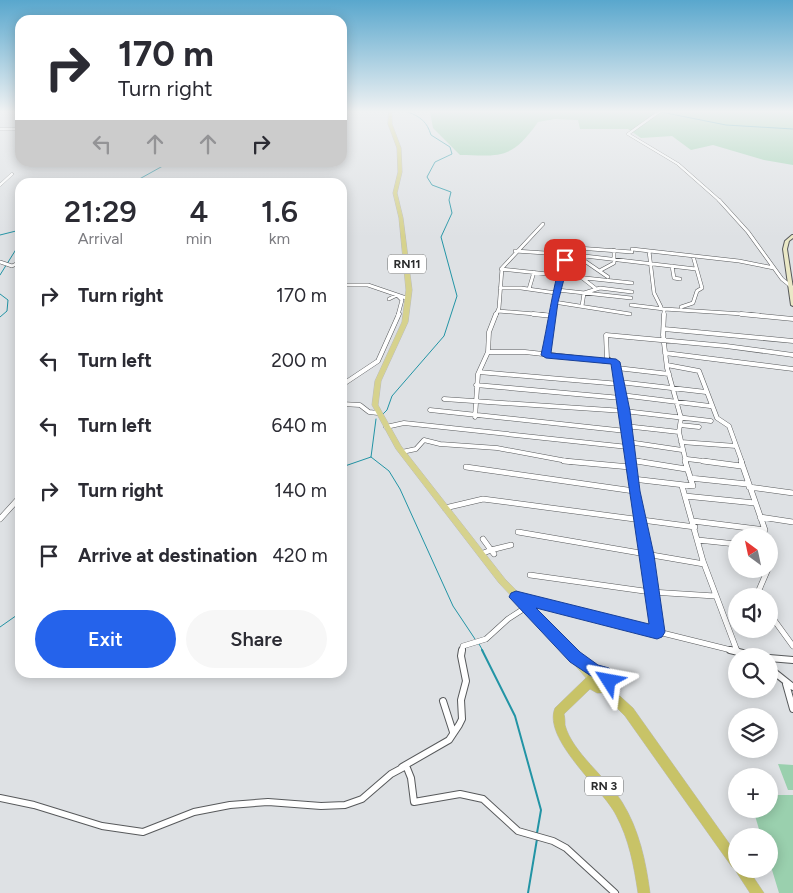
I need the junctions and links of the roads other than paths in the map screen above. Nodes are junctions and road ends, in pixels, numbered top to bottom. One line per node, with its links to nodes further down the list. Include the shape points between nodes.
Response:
1 (399, 154): 47 (main road, RN11, via 400,172 395,193)
2 (664, 154): 19 (street, via 726,207)
3 (12, 174): 4 (street)
4 (0, 185)
5 (543, 224): 9 (street)
6 (793, 236): 39 (main road, via 787,241 785,250)
7 (564, 247): 8 (street)
8 (614, 250): 10 (street); 14 (street)
9 (515, 251): 11 (street); 20 (street)
10 (649, 251): 13 (street); 16 (street)
11 (565, 254): 12 (street); 21 (street)
12 (576, 255): 14 (street); 23 (street)
13 (693, 256): 19 (street); 22 (street)
14 (615, 258): 16 (street); 23 (street, via 611,266)
15 (0, 262): 17 (street)
16 (651, 263): 18 (street); 52 (street, via 651,287 656,302)
17 (15, 264)
18 (672, 266): 22 (street); 30 (street, via 674,278)
19 (775, 268): 39 (street)
20 (501, 269): 24 (street); 37 (street)
21 (562, 269): 25 (street); 26 (street, via 572,270)
22 (696, 269): 53 (street, via 702,288 697,291 695,301)
23 (601, 270): 28 (street)
24 (534, 272): 25 (street); 40 (street)
25 (561, 274): 26 (street); 35 (street)
26 (577, 276): 29 (street); 32 (street)
27 (601, 276): 28 (street)
28 (608, 276): 31 (street)
29 (585, 277): 31 (street); 32 (street)
30 (680, 279)
31 (613, 280): 33 (street); 41 (street)
32 (586, 283): 38 (street); 44 (street)
33 (632, 283)
34 (347, 285): 47 (street, via 382,287)
35 (559, 285): 42 (street); 43 (street)
36 (573, 286): 43 (street)
37 (500, 288): 40 (street); 54 (street)
38 (595, 288): 41 (street); 44 (street)
39 (792, 288): 50 (main road)
40 (527, 290): 42 (street)
41 (616, 290): 44 (street, via 629,298); 45 (street)
42 (556, 292): 43 (street); 48 (street)
43 (569, 292): 44 (street)
44 (584, 292): 51 (street)
45 (632, 292)
46 (388, 298): 71 (street, via 397,296 402,300 398,317 378,361)
47 (409, 299): 84 (main road, RN11, via 402,330 376,387 374,400)
48 (554, 302): 51 (street); 56 (street)
49 (631, 305): 52 (street)
50 (793, 305)
51 (582, 306): 55 (street)
52 (662, 308): 53 (street); 58 (street)
53 (671, 308): 57 (street)
54 (498, 311): 56 (street); 61 (street, via 489,332)
55 (630, 314)
56 (553, 316): 63 (street)
57 (793, 319)
58 (664, 329): 59 (street); 60 (street)
59 (664, 341): 62 (street); 64 (street); 65 (street, via 606,335 607,358)
60 (793, 341)
61 (488, 352): 63 (street); 69 (street)
62 (666, 353): 66 (street); 68 (street)
63 (546, 355): 65 (street)
64 (793, 355)
65 (611, 361): 67 (street, via 616,362)
66 (667, 365): 70 (street); 75 (street, via 698,370)
67 (617, 368): 70 (street); 72 (street)
68 (793, 369)
69 (479, 372): 72 (street); 73 (street)
70 (668, 374): 74 (street)
71 (347, 382)
72 (619, 383): 74 (street); 76 (street)
73 (476, 385): 76 (street); 78 (street)
74 (673, 388): 75 (street); 79 (street)
75 (706, 392): 81 (street)
76 (621, 397): 79 (street); 83 (street)
77 (444, 399): 78 (street)
78 (476, 402): 83 (street); 85 (street)
79 (677, 402): 81 (street); 86 (street)
80 (347, 404): 84 (street, via 360,405)
81 (710, 406): 95 (street, via 717,418 729,426)
82 (430, 410): 85 (street)
83 (624, 411): 86 (street); 91 (street)
84 (380, 416): 89 (main road, RN11)
85 (475, 417): 91 (street)
86 (681, 418): 87 (street); 88 (street)
87 (711, 421)
88 (680, 425): 90 (street); 92 (street)
89 (386, 426): 94 (street, via 404,423); 97 (main road, RN11)
90 (699, 427)
91 (625, 428): 92 (street); 94 (street)
92 (679, 432): 93 (street)
93 (681, 442): 95 (street); 96 (street)
94 (628, 445): 96 (street); 99 (street)
95 (736, 446): 100 (street)
96 (682, 450): 98 (street)
97 (402, 452): 102 (street, via 416,449 423,441 429,440 440,444 497,448 569,462); 113 (main road, RN11)
98 (686, 459): 100 (street); 103 (street)
99 (630, 460): 102 (street); 103 (street)
100 (741, 466): 107 (street)
101 (466, 467): 108 (street)
102 (630, 467): 105 (street)
103 (686, 468): 104 (street)
104 (690, 478): 106 (street, via 693,486); 107 (street)
105 (633, 479): 106 (street); 108 (street)
106 (682, 486): 110 (street)
107 (748, 486): 109 (street); 112 (street)
108 (634, 491): 116 (street)
109 (793, 493)
110 (685, 496): 112 (street); 118 (street)
111 (15, 502): 115 (street)
112 (755, 503): 114 (street)
113 (445, 508): 116 (street, via 483,499); 125 (main road, RN11)
114 (760, 517): 117 (street); 118 (street, via 765,530)
115 (0, 519)
116 (641, 521): 118 (street); 126 (street)
117 (793, 522)
118 (694, 524): 121 (street)
119 (518, 532): 126 (street)
120 (483, 539): 124 (street)
121 (698, 540): 122 (street); 127 (street)
122 (728, 543)
123 (511, 545): 124 (street)
124 (492, 552): 125 (street)
125 (481, 554): 131 (main road, RN11)
126 (647, 555): 127 (street); 129 (street)
127 (704, 564): 130 (street)
128 (530, 575): 129 (street)
129 (651, 592): 130 (street); 134 (street)
130 (715, 596): 136 (street)
131 (516, 597): 132 (main road, RN11); 134 (street)
132 (525, 608): 141 (main road, RN11); 146 (street, via 492,636 477,644 463,646 461,656 466,677 461,700 462,719)
133 (778, 625): 135 (street)
134 (657, 632): 137 (street)
135 (793, 646)
136 (734, 648)
137 (728, 650)
138 (778, 659): 139 (street)
139 (793, 660)
140 (778, 676): 142 (street)
141 (597, 681): 149 (highway, via 629,712); 152 (highway, RN 3, via 559,712 560,731 623,814 642,873)
142 (786, 684): 143 (street); 145 (street)
143 (793, 687)
144 (443, 701): 146 (street)
145 (793, 709)
146 (453, 732): 147 (street, via 449,740)
147 (400, 768): 148 (street, via 363,798 349,804 268,801 242,804 186,815 147,832 103,827 45,807); 151 (street, via 408,770 414,802 451,794 478,796 518,831 568,849)
148 (0, 798)
149 (728, 852)
150 (747, 878): 153 (highway)
151 (615, 893)
152 (644, 893)
153 (758, 893)

